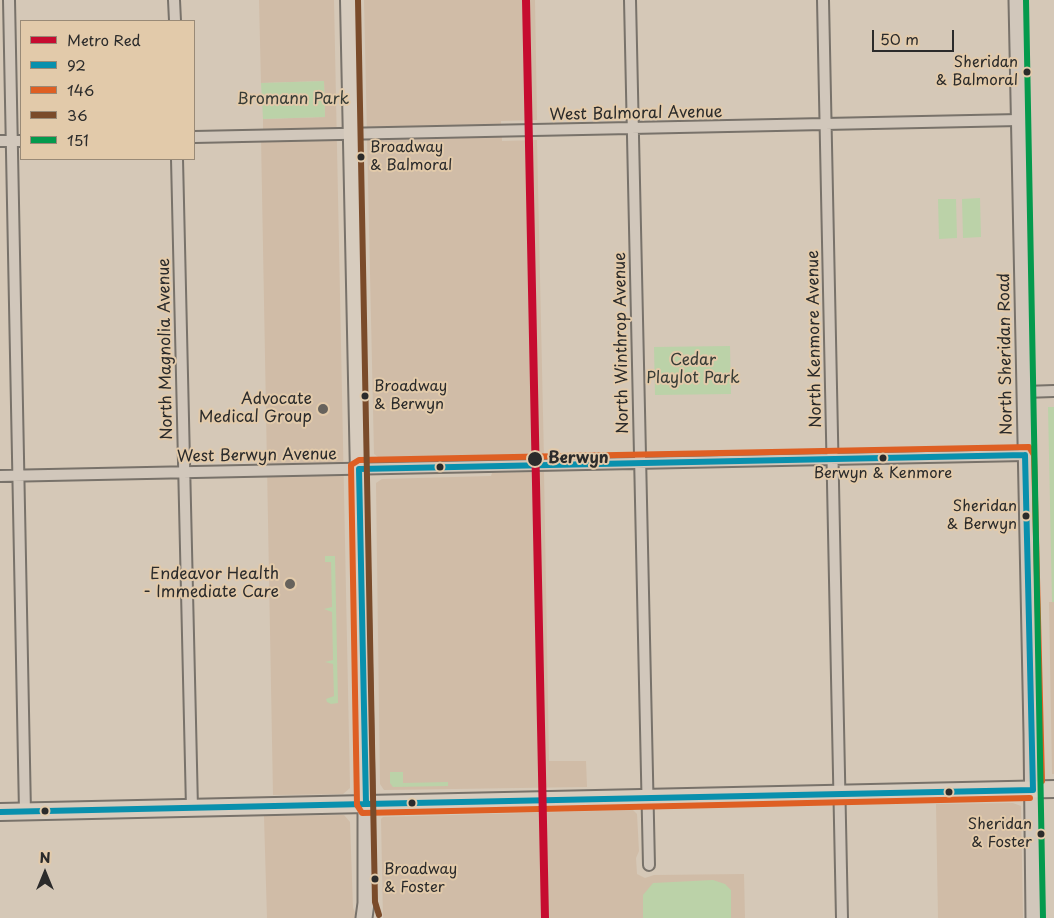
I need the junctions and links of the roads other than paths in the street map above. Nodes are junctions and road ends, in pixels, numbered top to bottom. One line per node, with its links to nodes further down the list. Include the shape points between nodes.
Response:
1 (9, 0): 14 (street)
2 (174, 0): 7 (street)
3 (349, 0): 11 (main road)
4 (630, 0): 10 (street, North Winthrop Avenue)
5 (822, 0): 9 (street, North Kenmore Avenue)
6 (1017, 0): 8 (main road, North Sheridan Road)
7 (174, 20)
8 (1019, 120): 9 (street, West Balmoral Avenue); 17 (main road, North Sheridan Road)
9 (825, 124): 10 (street, West Balmoral Avenue); 19 (street, North Kenmore Avenue)
10 (632, 128): 11 (street, West Balmoral Avenue); 20 (street, North Winthrop Avenue)
11 (351, 134): 12 (street, West Balmoral Avenue); 21 (main road)
12 (195, 137)
13 (0, 141): 14 (street)
14 (17, 141): 24 (street)
15 (177, 160): 22 (street, North Magnolia Avenue)
16 (1054, 391): 17 (street)
17 (1024, 392): 18 (main road, North Sheridan Road)
18 (1025, 455): 19 (street, West Berwyn Avenue); 26 (main road, North Sheridan Road)
19 (833, 459): 20 (street, West Berwyn Avenue); 27 (street, North Kenmore Avenue)
20 (639, 463): 21 (street, West Berwyn Avenue); 28 (street, North Winthrop Avenue)
21 (359, 469): 22 (street, West Berwyn Avenue); 29 (main road)
22 (184, 473): 24 (street, West Berwyn Avenue); 30 (street, North Magnolia Avenue)
23 (0, 476): 24 (street, West Berwyn Avenue)
24 (18, 476): 32 (street)
25 (1054, 789): 26 (main road)
26 (1033, 790): 27 (main road); 37 (main road, North Sheridan Road)
27 (839, 794): 28 (main road); 36 (street, North Kenmore Avenue)
28 (647, 799): 29 (main road); 33 (street, North Winthrop Avenue)
29 (366, 805): 30 (main road); 34 (main road)
30 (192, 808): 32 (main road)
31 (0, 812): 32 (main road)
32 (25, 812)
33 (649, 865)
34 (365, 910): 35 (main road)
35 (371, 918)
36 (842, 918)
37 (1034, 918)

